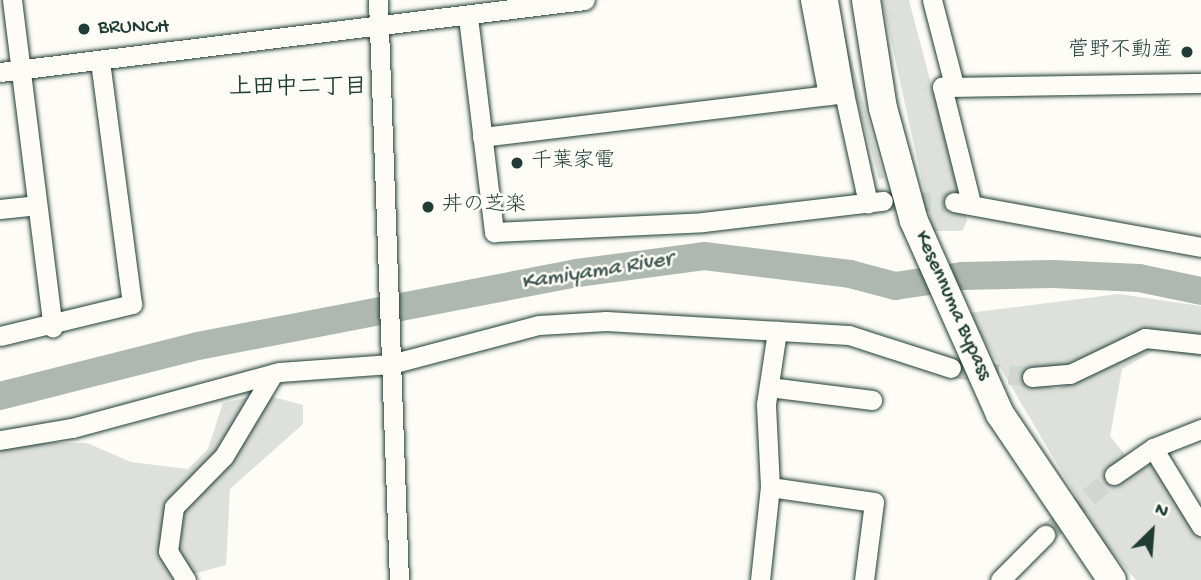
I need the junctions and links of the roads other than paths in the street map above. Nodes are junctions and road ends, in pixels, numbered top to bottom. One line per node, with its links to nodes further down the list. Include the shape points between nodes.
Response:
1 (12, 0): 11 (street)
2 (378, 0): 9 (street)
3 (585, 0): 8 (street)
4 (810, 0): 14 (street)
5 (828, 0): 14 (street)
6 (866, 0): 41 (highway, Kesennuma Bypass, via 883,108 914,221 1000,414)
7 (932, 0): 13 (street)
8 (468, 17): 9 (street); 15 (street)
9 (379, 27): 10 (street); 23 (street)
10 (100, 61): 11 (street); 19 (street, via 132,304)
11 (9, 70): 16 (street)
12 (1201, 83): 13 (street)
13 (954, 85): 18 (street, via 938,92 963,203)
14 (836, 94): 15 (street); 15 (street, via 875,202 703,222 494,232)
15 (482, 136)
16 (36, 205): 17 (street); 19 (street)
17 (0, 209)
18 (1201, 247)
19 (53, 327): 21 (street)
20 (777, 331): 23 (street, via 606,321 539,325); 24 (street, via 849,335); 27 (street)
21 (0, 336)
22 (1201, 344): 26 (street, via 1145,338 1070,374)
23 (391, 360): 25 (street); 37 (street)
24 (951, 368)
25 (273, 374): 30 (street, via 72,428); 36 (street, via 223,456 174,507 168,551)
26 (1032, 377)
27 (769, 387): 28 (street); 33 (street)
28 (872, 400)
29 (1201, 429): 31 (street)
30 (0, 440)
31 (1153, 448): 32 (street); 34 (street)
32 (1114, 475)
33 (770, 487): 38 (street); 39 (street, via 874,502)
34 (1201, 526)
35 (1045, 535): 40 (street)
36 (186, 580)
37 (399, 580)
38 (760, 580)
39 (864, 580)
40 (1000, 580)
41 (1112, 580)

